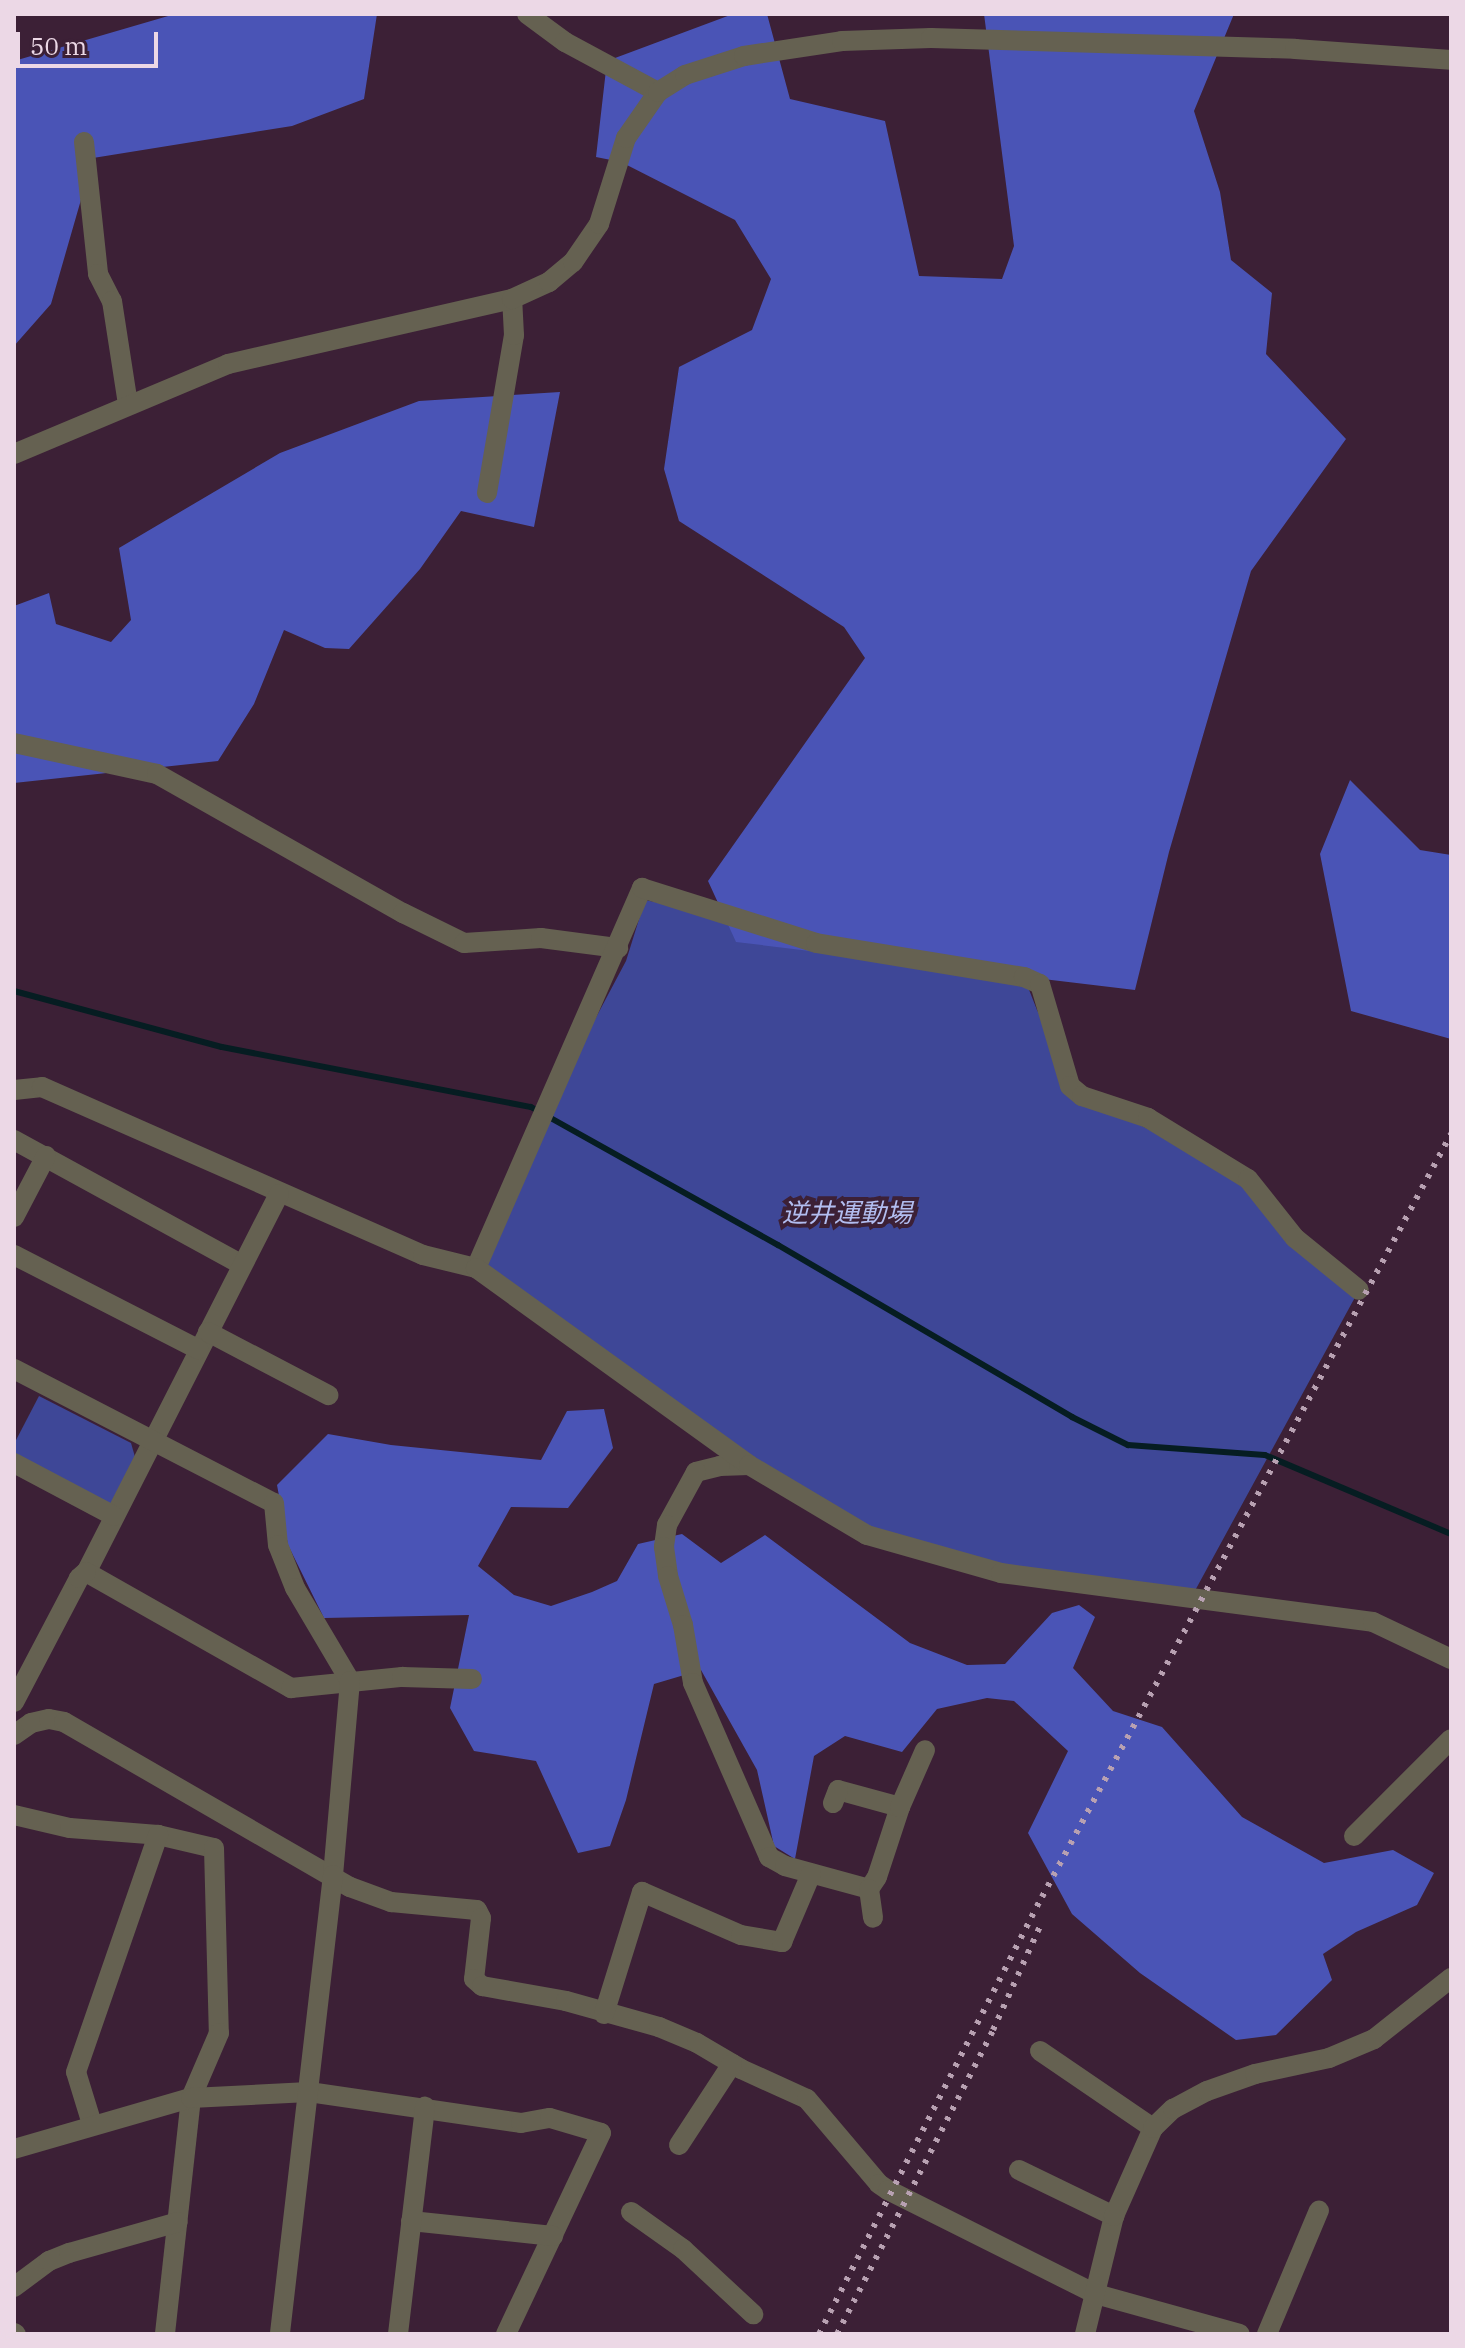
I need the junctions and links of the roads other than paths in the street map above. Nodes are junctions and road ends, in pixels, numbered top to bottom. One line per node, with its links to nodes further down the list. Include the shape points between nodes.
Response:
1 (527, 14): 3 (street, via 565,42)
2 (1451, 60): 3 (street, via 1295,49 880,38 744,56 685,75)
3 (658, 92): 5 (street, via 626,138 605,210 587,243 549,282)
4 (84, 142): 6 (street, via 98,274 112,301)
5 (512, 299): 6 (street, via 228,364); 8 (street, via 514,335)
6 (128, 404): 7 (street)
7 (14, 454)
8 (487, 493)
9 (14, 743): 10 (street, via 157,774 464,943 541,938)
10 (618, 948): 18 (street); 19 (street, via 642,888 816,943 1024,977 1040,984 1070,1086 1082,1096 1148,1118 1248,1179 1295,1238)
11 (14, 1090): 14 (street, via 42,1087)
12 (14, 1140): 13 (street)
13 (46, 1156): 15 (street); 17 (street)
14 (279, 1194): 17 (street); 18 (street, via 423,1255)
15 (14, 1217)
16 (14, 1255): 20 (street)
17 (242, 1265): 20 (street)
18 (476, 1268): 25 (street)
19 (1359, 1290)
20 (203, 1341): 22 (street); 23 (street)
21 (14, 1369): 23 (street)
22 (328, 1395)
23 (153, 1440): 26 (street); 30 (street, via 274,1503 278,1545 295,1588)
24 (14, 1463): 26 (street)
25 (749, 1465): 28 (street, via 867,1535 1001,1573 1373,1622); 41 (street, via 696,1472 667,1525 668,1576 693,1683 769,1857)
26 (114, 1516): 27 (street)
27 (86, 1572): 30 (street, via 291,1688); 31 (street)
28 (1451, 1659)
29 (472, 1679): 30 (street)
30 (350, 1681): 42 (street)
31 (14, 1702)
32 (14, 1708): 33 (street)
33 (18, 1732): 42 (street, via 49,1719 64,1722)
34 (1451, 1739): 40 (street)
35 (925, 1750): 37 (street)
36 (833, 1803): 37 (street, via 838,1790)
37 (900, 1807): 43 (street)
38 (14, 1815): 39 (street, via 70,1828)
39 (158, 1835): 50 (street, via 214,1848 219,2033); 52 (street, via 76,2072)
40 (1354, 1836)
41 (811, 1874): 43 (street); 46 (street, via 782,1942 741,1935 642,1892)
42 (333, 1875): 46 (street, via 391,1902 477,1910 481,1918 474,1979 482,1986 566,2001); 49 (street)
43 (869, 1889): 44 (street)
44 (873, 1918)
45 (1451, 1978): 53 (street, via 1374,2039 1329,2058 1207,2091 1173,2109)
46 (604, 2014): 48 (street, via 659,2027)
47 (1040, 2051): 53 (street)
48 (732, 2064): 54 (street); 64 (street, via 807,2099 888,2190)
49 (309, 2092): 50 (street); 51 (street); 67 (street)
50 (191, 2098): 52 (street); 61 (street)
51 (425, 2107): 60 (street); 62 (street, via 521,2123 550,2118 601,2133)
52 (92, 2124): 55 (street)
53 (1153, 2128): 59 (street)
54 (679, 2145)
55 (14, 2149)
56 (1019, 2170): 59 (street)
57 (1319, 2210): 72 (street)
58 (631, 2212): 65 (street, via 683,2249)
59 (1114, 2216): 64 (street)
60 (411, 2221): 62 (street); 68 (street)
61 (178, 2222): 63 (street, via 69,2253); 66 (street)
62 (553, 2236): 69 (street)
63 (18, 2275)
64 (1096, 2294): 70 (street); 71 (street)
65 (753, 2314)
66 (165, 2334)
67 (280, 2334)
68 (398, 2334)
69 (506, 2334)
70 (1085, 2334)
71 (1240, 2334)
72 (1267, 2334)

